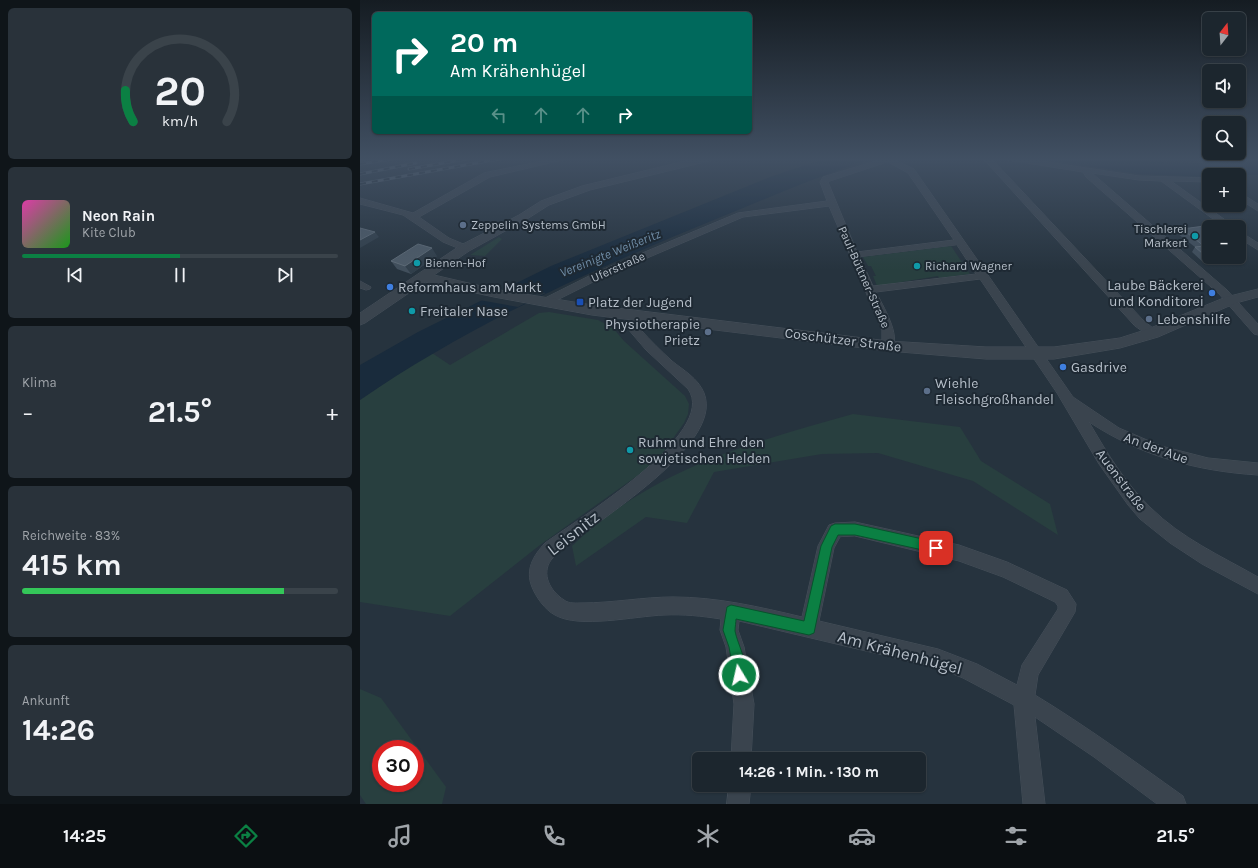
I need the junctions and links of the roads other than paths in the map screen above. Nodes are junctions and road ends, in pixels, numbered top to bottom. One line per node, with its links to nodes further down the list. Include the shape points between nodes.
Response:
1 (451, 196): 12 (street)
2 (581, 196): 17 (street, via 523,217)
3 (829, 196): 10 (street, Paul-Büttner-Straße)
4 (927, 196): 15 (street, Auenstraße)
5 (1022, 196): 28 (street, via 1139,323)
6 (1112, 196): 23 (street)
7 (1186, 196): 13 (street)
8 (1246, 200): 11 (street)
9 (360, 201): 12 (street)
10 (832, 203): 18 (street, Paul-Büttner-Straße); 24 (street, Uferstraße, via 741,215)
11 (1258, 208)
12 (413, 217): 17 (street, via 446,240)
13 (1220, 220)
14 (1246, 239): 16 (street)
15 (959, 242): 18 (street); 19 (street, Auenstraße)
16 (1258, 247)
17 (464, 248): 20 (street)
18 (854, 255): 21 (street, Paul-Büttner-Straße)
19 (982, 276): 21 (street); 30 (street, Auenstraße)
20 (422, 277): 24 (street, Coschützer Straße); 26 (street)
21 (869, 290): 29 (street, Paul-Büttner-Straße, via 888,330)
22 (1258, 293): 23 (street, Coschützer Straße)
23 (1231, 300): 27 (street); 28 (street, Coschützer Straße)
24 (539, 301): 25 (street, Coschützer Straße)
25 (641, 316): 29 (street, Coschützer Straße); 34 (street, Leisnitz, via 634,329 691,384 698,395 700,406 695,423 677,449 657,470 540,559 537,573 540,587 560,608 580,612 666,606)
26 (360, 320)
27 (1258, 331)
28 (1153, 334): 30 (street, Coschützer Straße, via 1120,343)
29 (888, 346): 30 (street, Coschützer Straße)
30 (1037, 354): 31 (street, Auenstraße)
31 (1066, 396): 32 (street, An der Aue, via 1098,423 1139,444 1200,464); 33 (street, Auenstraße, via 1114,475 1155,523 1186,545)
32 (1258, 469)
33 (1258, 586)
34 (731, 611): 35 (street, Am Krähenhügel); 37 (street, via 729,630 735,647 744,704)
35 (809, 628): 36 (street, Am Krähenhügel, via 938,659 970,671); 36 (street, via 826,546 835,530 855,529 966,556 1030,581 1060,596 1067,604 1066,612 1053,636 1029,672)
36 (1025, 699): 40 (street); 41 (street, Am Krähenhügel, via 1073,730)
37 (741, 752)
38 (739, 792): 39 (street)
39 (738, 804)
40 (1034, 804)
41 (1175, 804)

